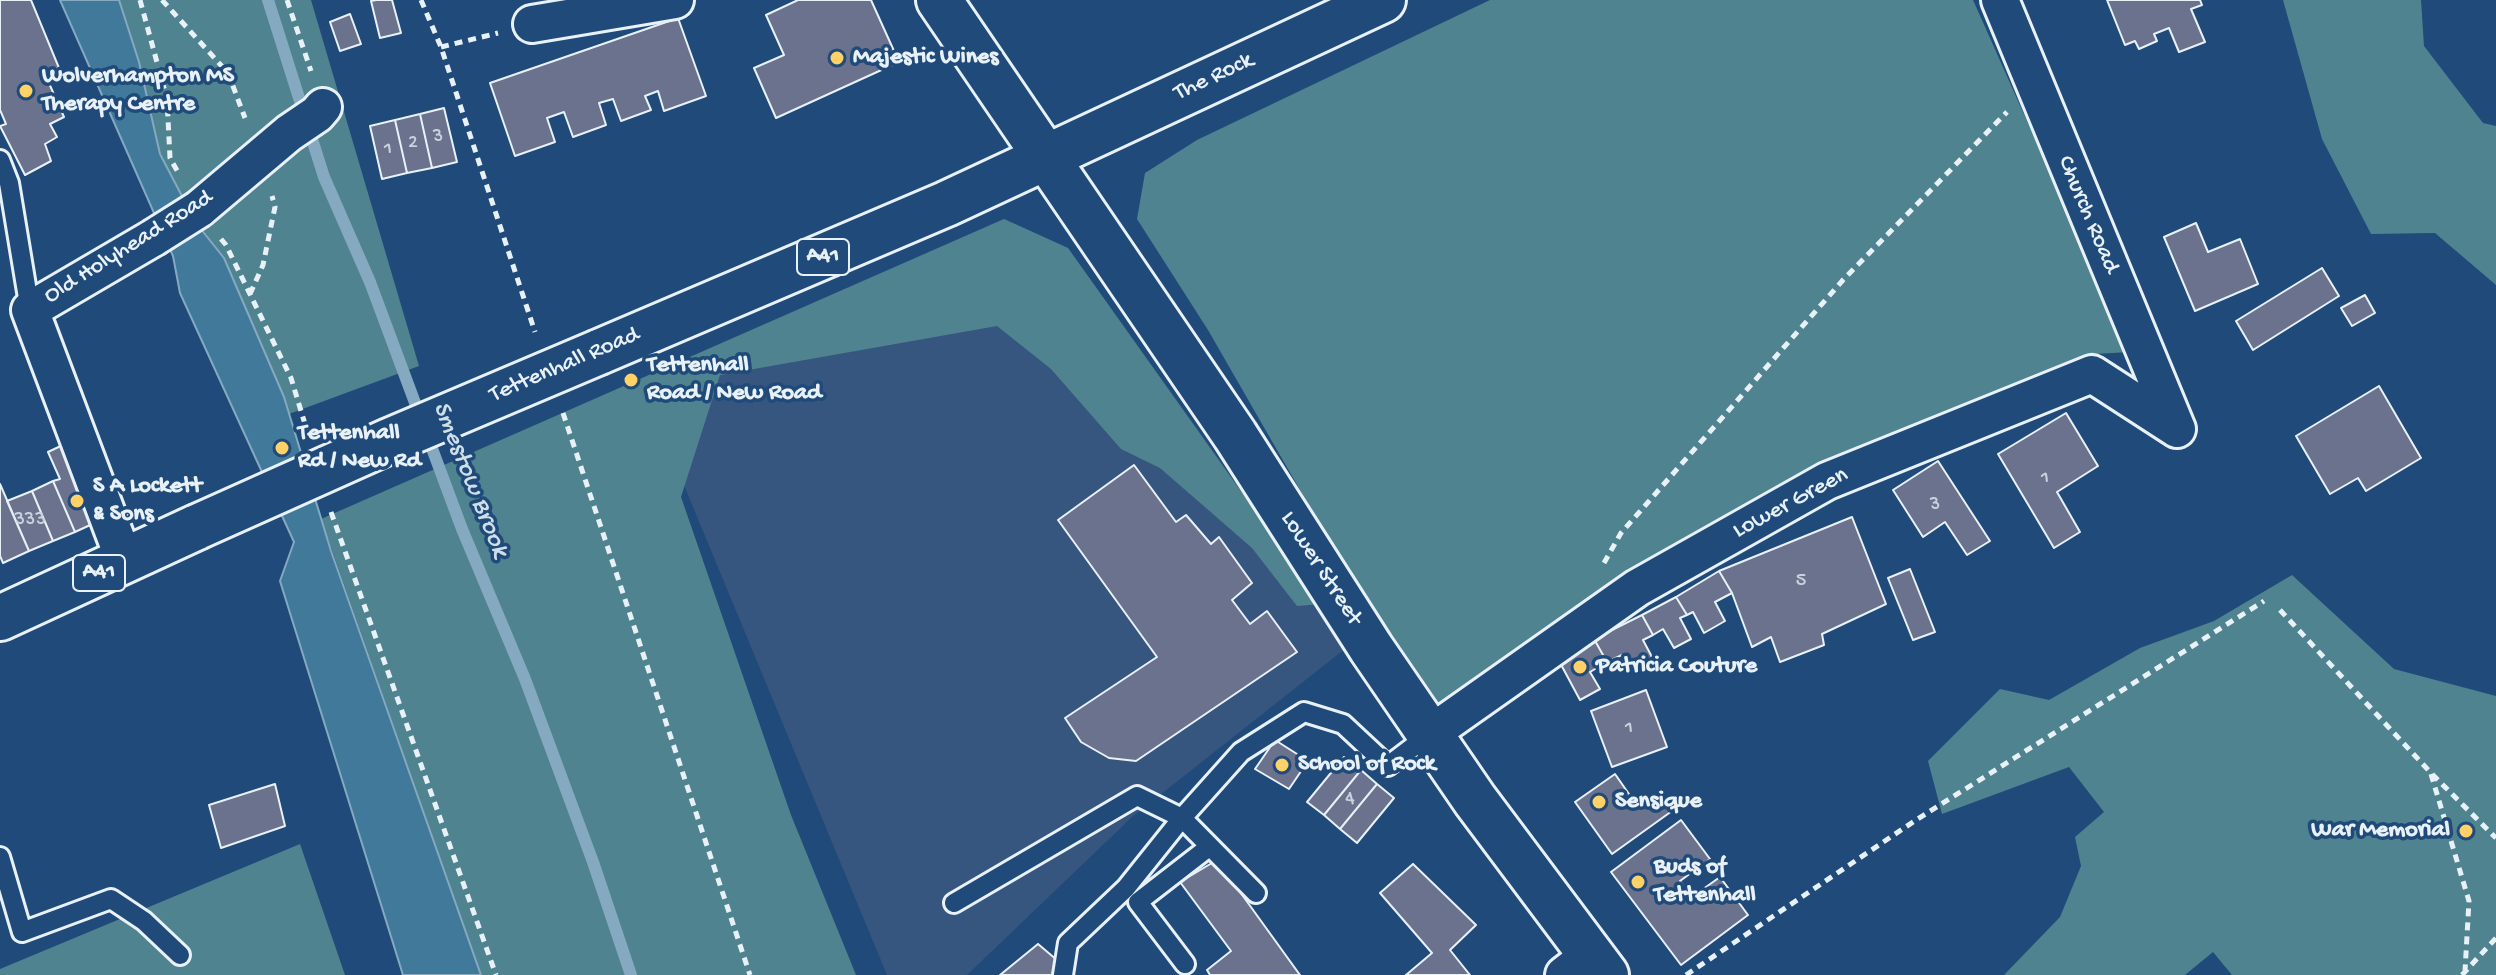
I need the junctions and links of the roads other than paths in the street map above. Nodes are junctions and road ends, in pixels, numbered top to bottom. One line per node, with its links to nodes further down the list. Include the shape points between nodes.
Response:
1 (675, 0): 5 (street)
2 (939, 0): 7 (main road, Lower Street)
3 (1383, 0): 7 (main road, The Rock / A41)
4 (2000, 0): 10 (street, Church Road)
5 (532, 24)
6 (310, 118): 9 (street, Old Holyhead Road, bridge, via 199,209)
7 (1044, 156): 11 (main road, Tettenhall Road / A41, bridge, via 946,204 389,441); 13 (main road, Lower Street)
8 (0, 160): 9 (lane, via 9,183)
9 (30, 310): 11 (street, Old Holyhead Road)
10 (2177, 429): 13 (street, Lower Green, via 2092,374 1841,475 1637,588)
11 (125, 562): 12 (main road, Tettenhall Road / A41)
12 (0, 618)
13 (1430, 734): 14 (lane, via 1388,766 1343,724 1304,712 1241,752); 21 (main road, Lower Street)
14 (1182, 818): 15 (lane); 18 (lane, via 1137,796); 22 (lane, via 1126,888 1068,943)
15 (1209, 847): 17 (lane); 20 (lane, via 1138,902)
16 (0, 857): 19 (lane, via 22,932 111,899)
17 (1256, 893)
18 (954, 903)
19 (180, 955)
20 (1185, 964)
21 (1587, 968)
22 (1063, 975)

